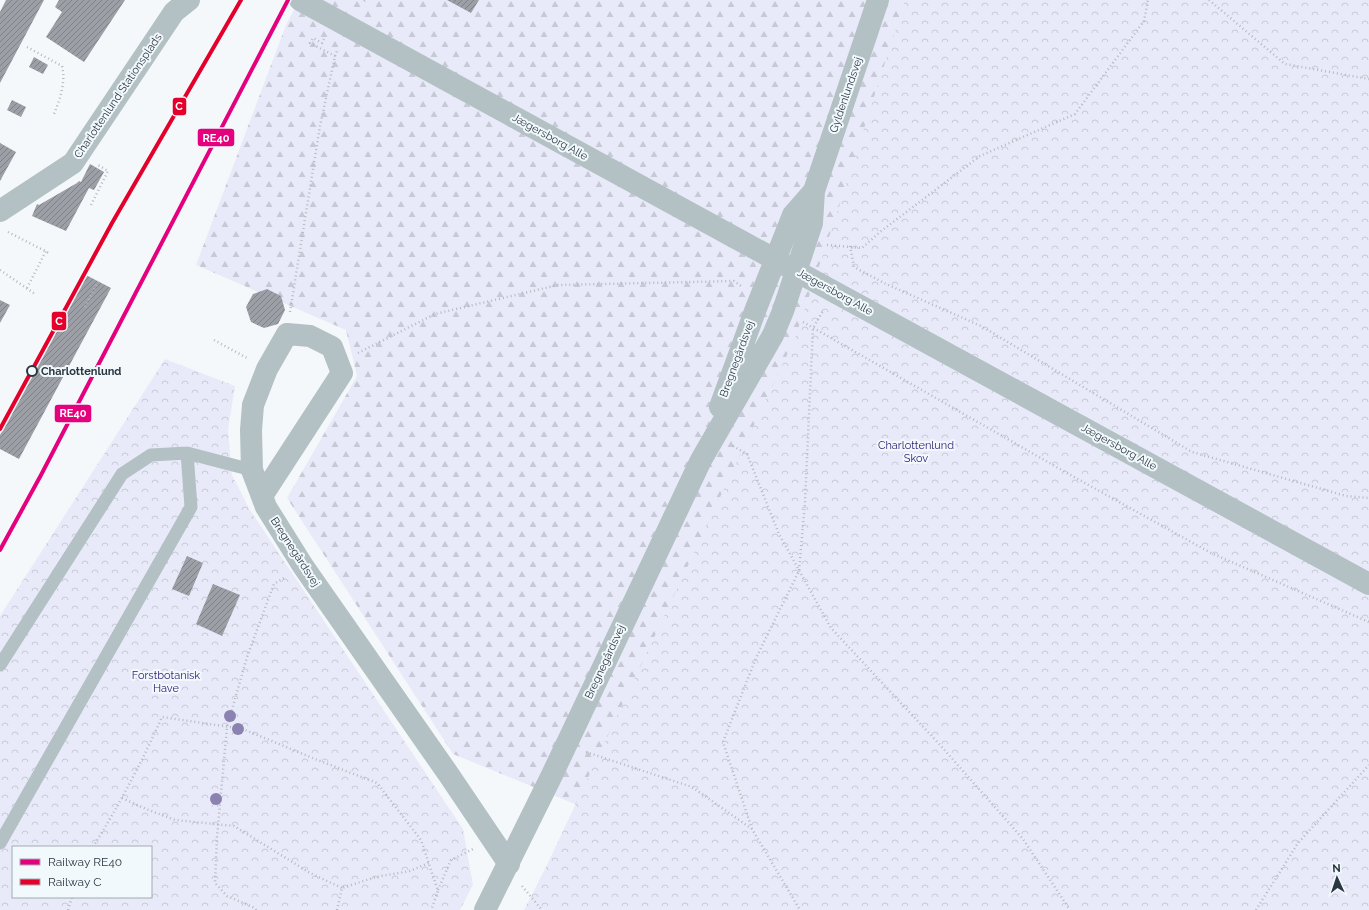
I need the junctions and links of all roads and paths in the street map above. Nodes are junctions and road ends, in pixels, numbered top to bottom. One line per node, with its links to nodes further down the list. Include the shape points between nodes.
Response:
1 (189, 0): 12 (street, Charlottenlund Stationsplads, via 174,12)
2 (300, 0): 19 (street, Jægersborg Alle)
3 (878, 0): 13 (street, Gyldenlundsvej)
4 (1148, 0): 18 (path, via 1144,22 1075,114 980,156 862,248)
5 (1209, 0): 10 (path, via 1285,64)
6 (322, 43): 9 (path, via 313,38 310,43)
7 (27, 47): 11 (path, via 62,66 64,75)
8 (337, 51): 9 (path)
9 (335, 56): 29 (path, via 320,126)
10 (1369, 79)
11 (54, 114)
12 (79, 154): 14 (path, via 108,171); 15 (street, Charlottenlund Stationsplads, via 73,163)
13 (814, 191): 17 (street, Gyldenlundsvej, via 812,223); 19 (street, Gyldenlundsvej, via 793,215)
14 (91, 205)
15 (0, 211)
16 (7, 231): 23 (path, via 48,252)
17 (808, 235): 18 (path, via 824,244); 21 (street, Gyldenlundsvej)
18 (850, 246): 38 (path, via 854,268 981,326 1192,452 1346,496)
19 (775, 260): 21 (street, Jægersborg Alle); 25 (street, Bregnegårdsvej)
20 (0, 270): 23 (path)
21 (797, 271): 27 (street, Bregnegårdsvej); 41 (street, Jægersborg Alle)
22 (99, 280): 26 (path)
23 (27, 288): 24 (path)
24 (34, 294)
25 (760, 297): 31 (path, via 734,281 558,285 435,314 346,360); 35 (street, Bregnegårdsvej)
26 (85, 307)
27 (784, 311): 28 (path); 33 (street, Bregnegårdsvej)
28 (813, 328): 40 (path, via 805,502); 42 (path, via 1211,553)
29 (287, 334): 31 (street, via 310,336 332,347); 32 (street, Bregnegårdsvej)
30 (214, 340): 32 (path)
31 (337, 360): 37 (street, via 342,373)
32 (266, 369): 36 (street, Bregnegårdsvej, via 253,405)
33 (715, 435): 35 (street, Bregnegårdsvej); 40 (path, via 747,454 779,534)
34 (186, 453): 36 (lane); 43 (lane, via 151,455 122,474); 50 (lane, via 191,507)
35 (701, 460): 45 (street, Bregnegårdsvej)
36 (252, 470): 37 (street, Bregnegårdsvej)
37 (262, 496): 39 (street, Bregnegårdsvej, via 266,507)
38 (1369, 498)
39 (303, 566): 44 (path, via 274,584 247,657); 52 (street, Bregnegårdsvej)
40 (799, 571): 49 (path, via 756,658 723,742); 65 (path, via 832,628 942,746 1023,839)
41 (1369, 584)
42 (1369, 622)
43 (0, 665)
44 (227, 727): 47 (path, via 162,717); 48 (path); 53 (path, via 243,729 377,783 421,840)
45 (565, 745): 49 (path, via 692,787); 54 (street, Bregnegårdsvej)
46 (1369, 765): 66 (path, via 1298,843)
47 (122, 798): 48 (path, via 175,820); 51 (path)
48 (218, 824): 55 (path, via 234,826 310,873); 59 (path, via 215,883 227,896)
49 (752, 829): 64 (path)
50 (0, 843)
51 (94, 846)
52 (497, 846): 54 (street, Bregnegårdsvej); 56 (path, via 471,849 451,860)
53 (429, 863): 55 (path, via 410,871); 56 (path)
54 (509, 864): 62 (street, Bregnegårdsvej); 63 (path, via 523,889)
55 (342, 888): 60 (path)
56 (438, 891): 61 (path)
57 (72, 898): 58 (path)
58 (68, 910)
59 (256, 910)
60 (337, 910)
61 (432, 910)
62 (485, 910)
63 (542, 910)
64 (800, 910)
65 (1070, 910)
66 (1256, 910)

